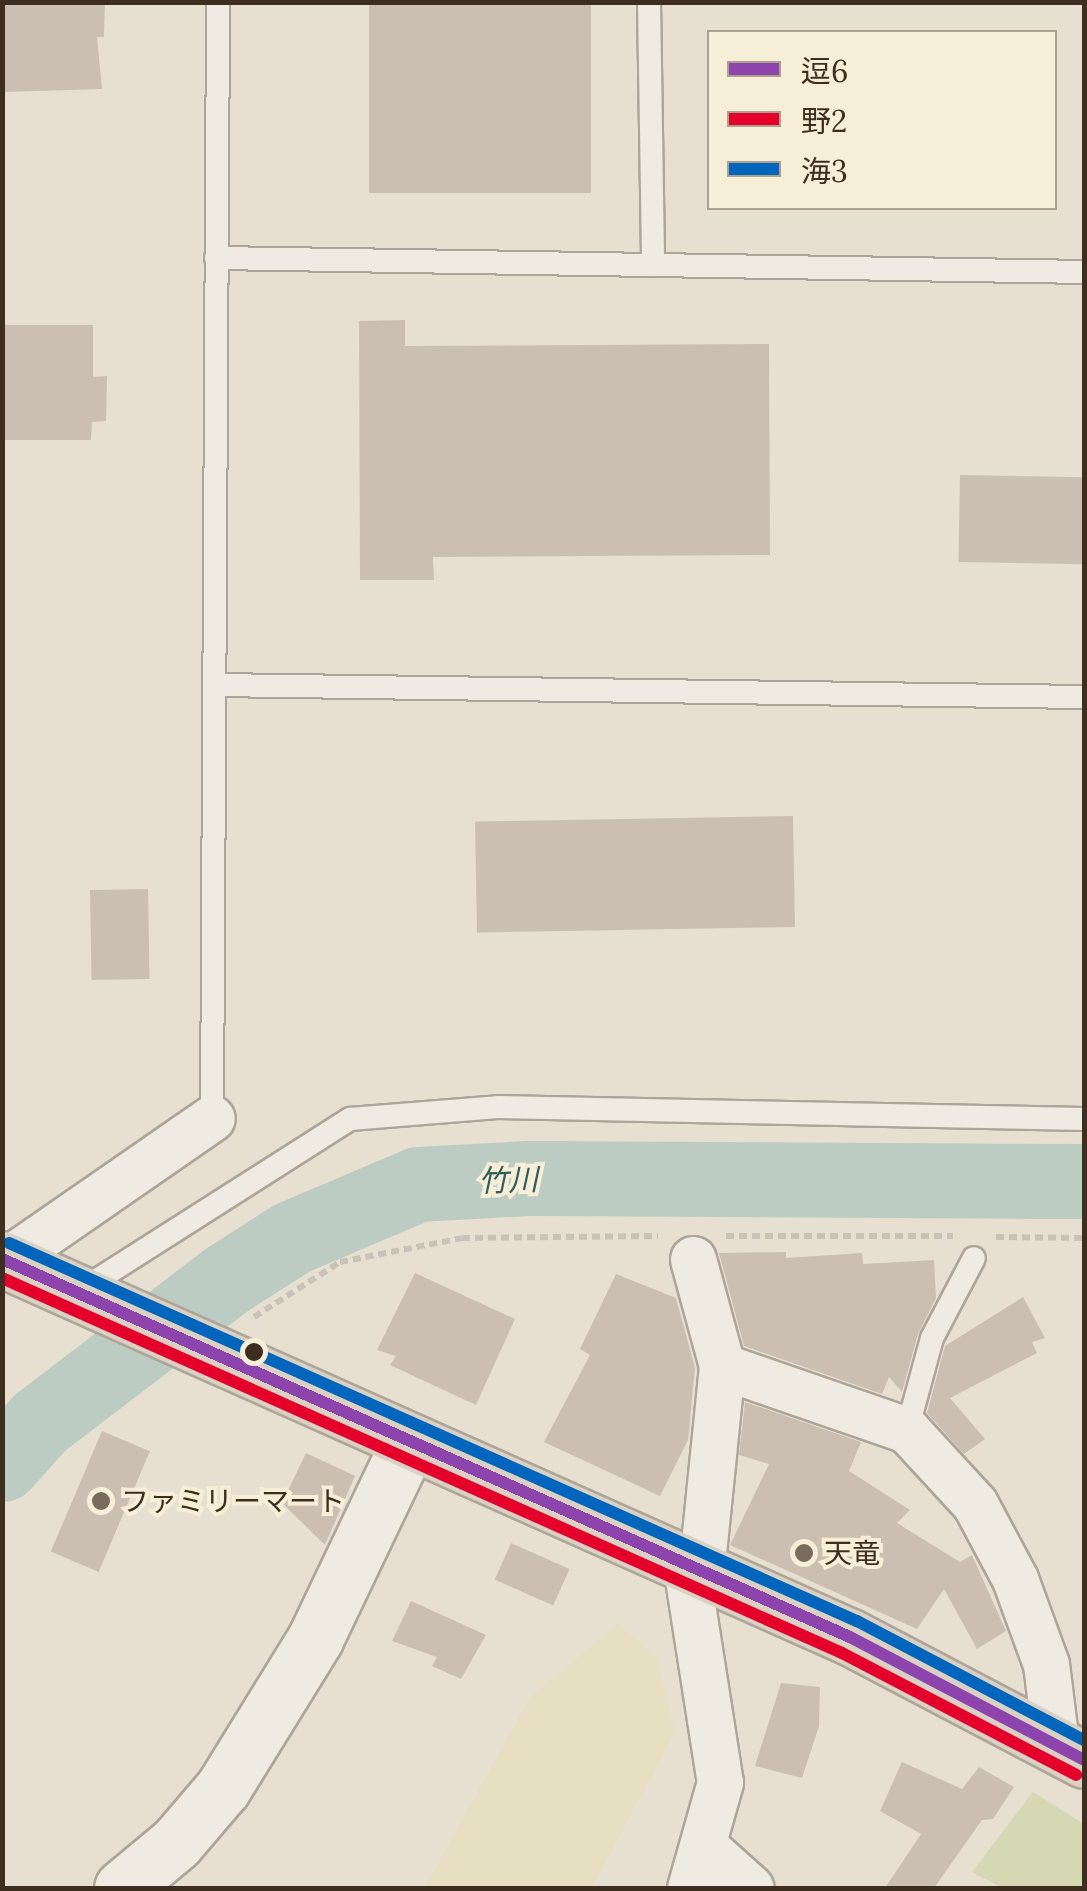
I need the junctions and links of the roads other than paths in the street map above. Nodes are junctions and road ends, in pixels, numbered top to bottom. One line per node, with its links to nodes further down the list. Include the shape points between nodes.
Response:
1 (218, 2): 3 (lane)
2 (649, 2): 4 (lane)
3 (216, 258): 4 (lane); 6 (lane)
4 (653, 265): 5 (lane)
5 (1084, 272)
6 (214, 685): 7 (lane); 8 (lane)
7 (1084, 697)
8 (212, 1118): 12 (street)
9 (1084, 1119): 13 (lane, via 498,1107 350,1120)
10 (692, 1244): 14 (street)
11 (976, 1247): 15 (lane, via 932,1338)
12 (4, 1259): 13 (highway)
13 (100, 1302): 16 (highway)
14 (722, 1366): 15 (street); 17 (street)
15 (908, 1430): 18 (street, via 975,1504 1015,1579)
16 (408, 1444): 17 (highway); 20 (street, via 315,1639 222,1788 176,1843)
17 (693, 1569): 18 (highway, via 850,1638); 19 (street, via 720,1782)
18 (1070, 1752)
19 (703, 1845): 21 (street); 22 (street)
20 (122, 1888)
21 (690, 1888)
22 (751, 1888)

